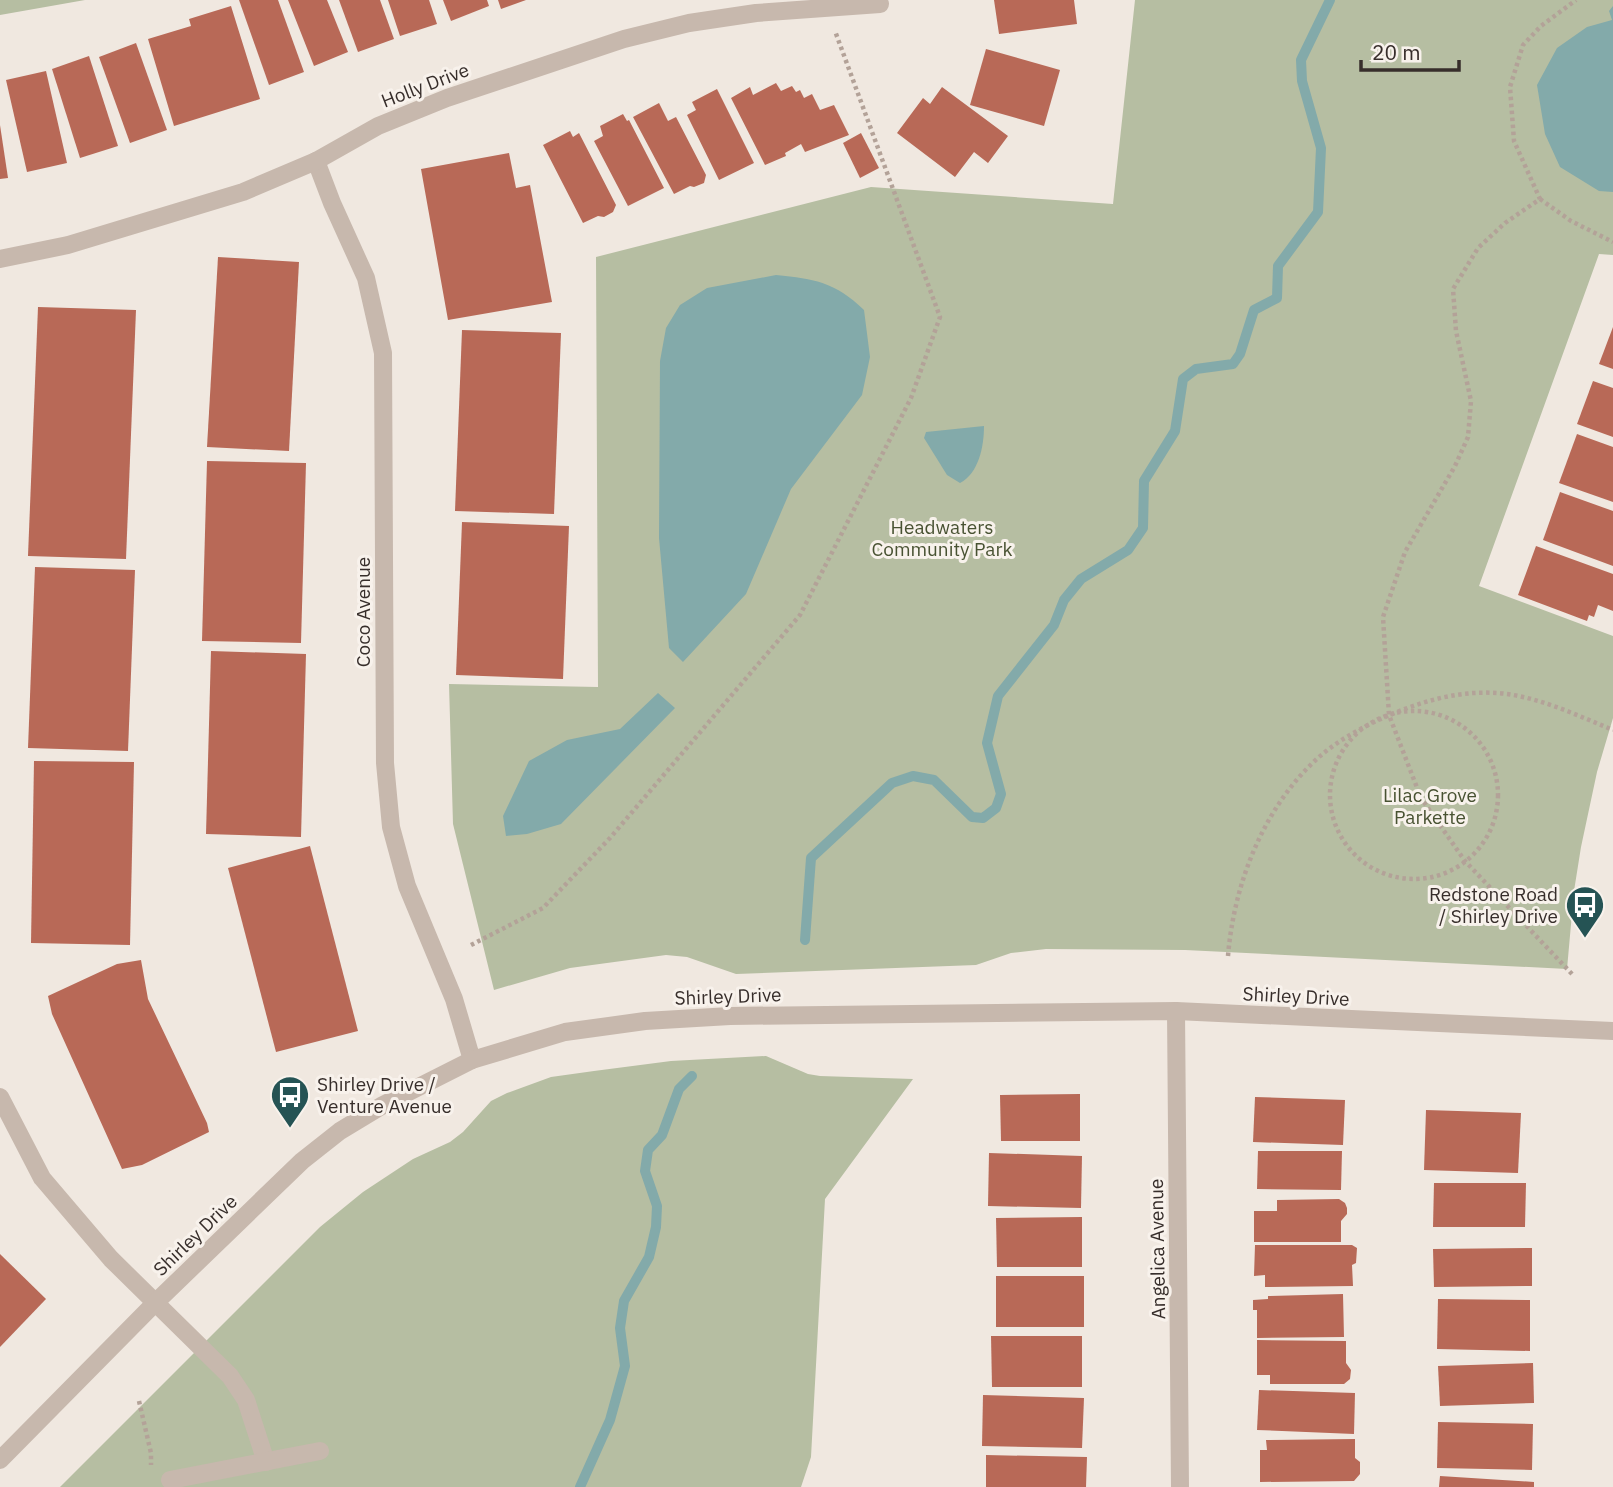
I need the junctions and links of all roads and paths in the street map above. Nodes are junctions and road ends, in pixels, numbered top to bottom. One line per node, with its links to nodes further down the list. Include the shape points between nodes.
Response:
1 (1576, 0): 5 (path, via 1523,46 1510,87 1514,141)
2 (880, 4): 3 (street, Holly Drive)
3 (826, 8): 4 (street, Holly Drive, via 689,23 624,39 447,97 377,126); 12 (path, via 940,317 911,398 800,615 610,838 543,908)
4 (316, 161): 7 (street, Holly Drive, via 243,192 166,217 68,246); 17 (street, Coco Avenue, via 366,278 383,353 385,763 391,827 407,886 454,999)
5 (1540, 199): 6 (path); 8 (path, via 1478,248 1453,289 1456,331 1471,401 1468,437 1405,552 1383,617)
6 (1613, 242)
7 (0, 259)
8 (1389, 715): 9 (path); 10 (path, via 1447,695 1507,694 1563,709); 11 (path, via 1421,799); 11 (path, via 1424,711 1447,717 1485,749 1495,772 1498,797 1493,824)
9 (1375, 720): 11 (path, via 1355,734 1340,754 1331,780 1330,808 1339,835 1356,857 1379,872 1406,879 1433,877); 13 (path, via 1319,757 1292,787 1264,830 1243,874)
10 (1613, 730)
11 (1465, 861): 14 (path)
12 (471, 945)
13 (1228, 956)
14 (1572, 974)
15 (1176, 1011): 16 (street, Shirley Drive); 17 (street, Shirley Drive, via 645,1021 565,1032); 26 (street, Angelica Avenue)
16 (1613, 1031)
17 (472, 1060): 19 (street, Shirley Drive, via 383,1105 302,1161)
18 (0, 1097): 19 (street, via 42,1178 111,1259)
19 (156, 1301): 22 (street, Shirley Drive); 23 (street, via 230,1376 246,1400)
20 (139, 1401): 24 (path, via 151,1453)
21 (320, 1451): 23 (street)
22 (0, 1460)
23 (266, 1462): 25 (street)
24 (151, 1476)
25 (170, 1480)
26 (1180, 1487)

